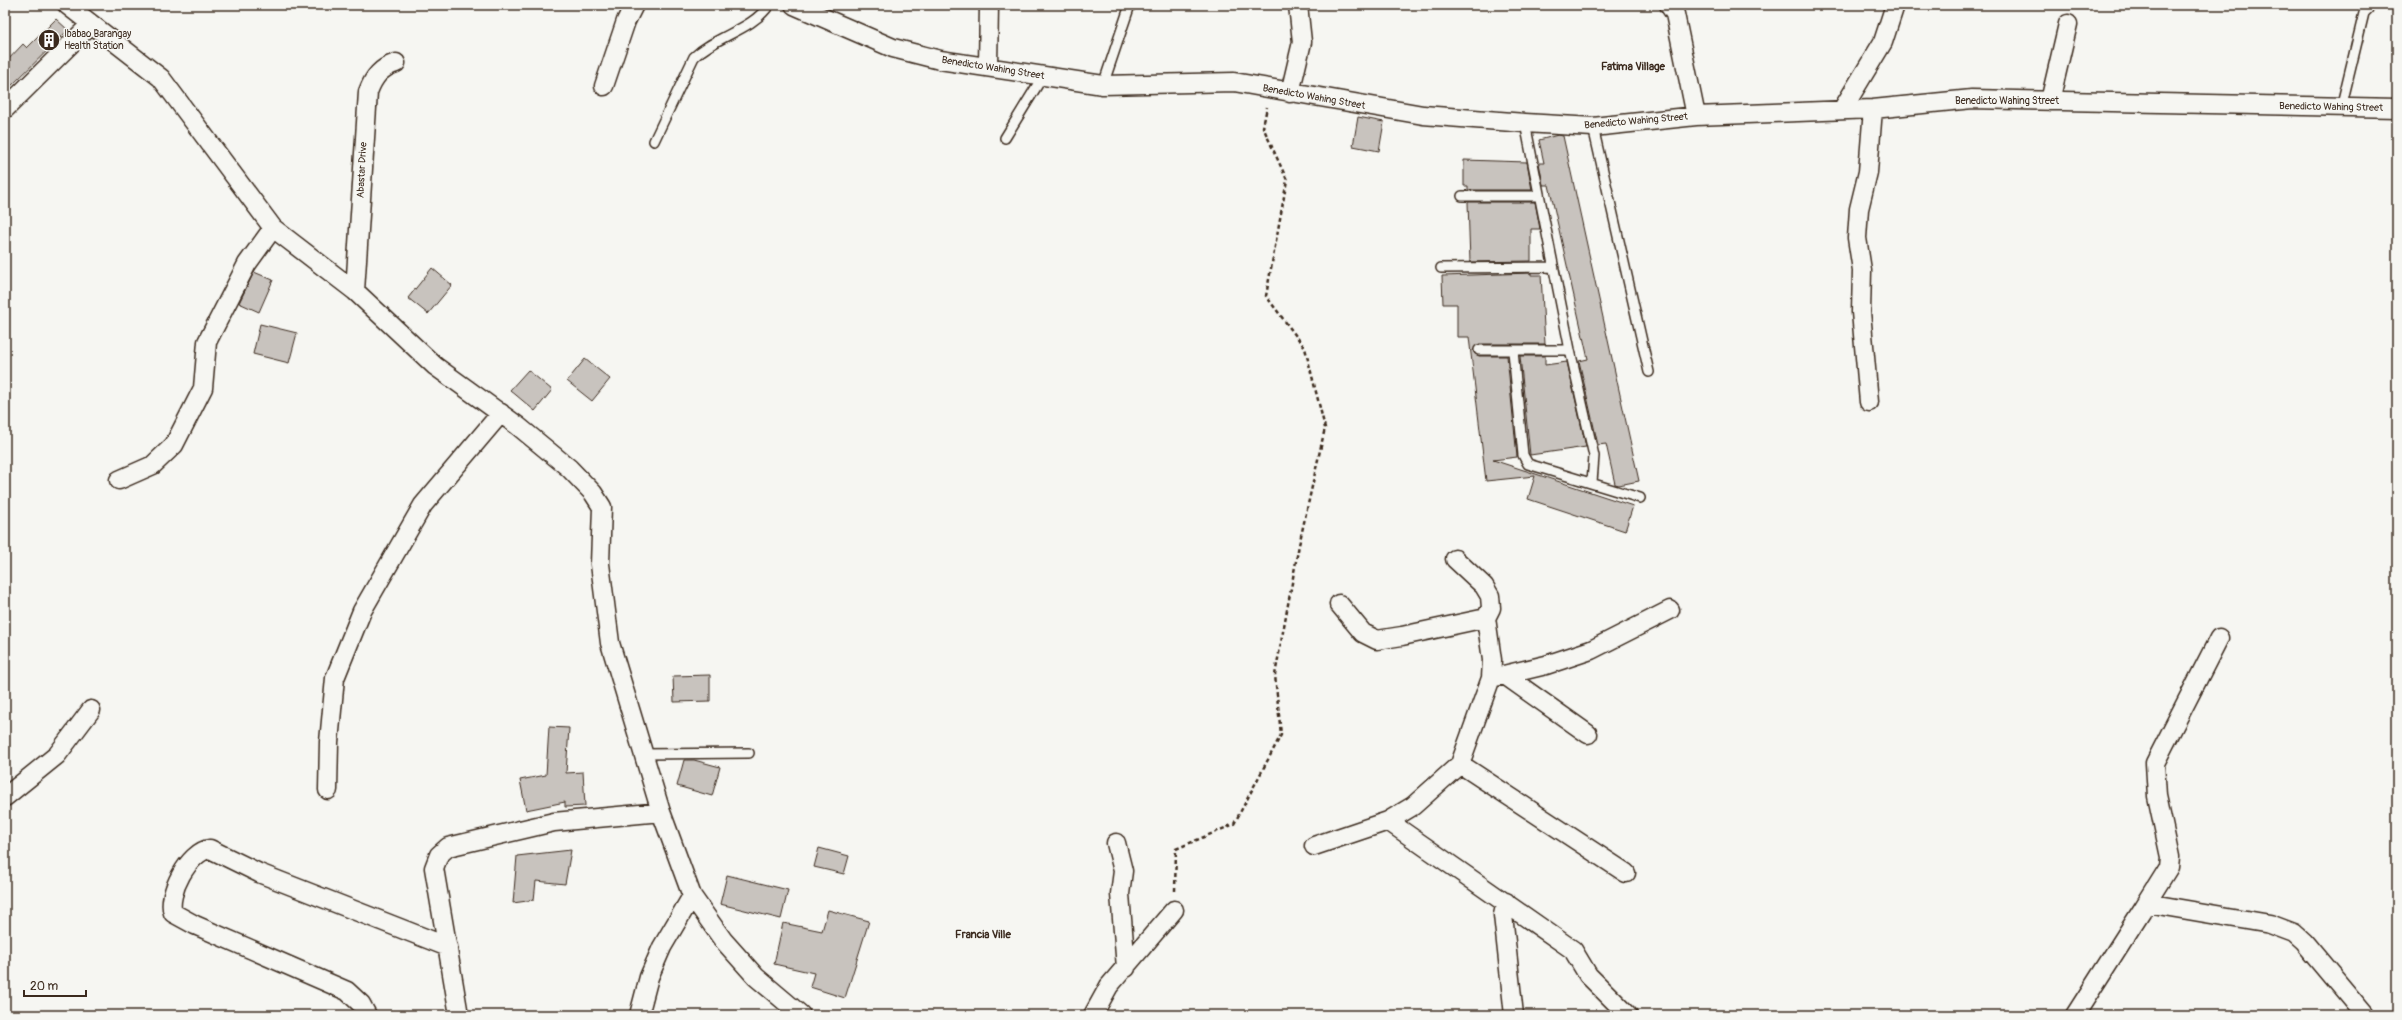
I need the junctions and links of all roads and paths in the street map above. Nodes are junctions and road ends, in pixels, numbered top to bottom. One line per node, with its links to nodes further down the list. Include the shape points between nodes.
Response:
1 (67, 5): 11 (street)
2 (634, 5): 17 (street)
3 (769, 5): 30 (lane, via 752,23 705,46 694,57)
4 (794, 5): 14 (street, Benedicto Wahing Street, via 893,48 940,60)
5 (989, 5): 14 (street)
6 (1130, 5): 16 (lane)
7 (1298, 5): 19 (street, via 1302,42)
8 (1669, 5): 26 (street, via 1675,14)
9 (1895, 5): 25 (street, via 1883,42)
10 (2372, 5): 21 (lane, via 2364,13)
11 (91, 24): 23 (street); 33 (street, via 161,78)
12 (2068, 24): 20 (street)
13 (396, 63): 36 (street, Abastar Drive, via 386,66 374,77 368,92)
14 (988, 66): 15 (street, Benedicto Wahing Street)
15 (1043, 76): 16 (street, Benedicto Wahing Street); 29 (lane)
16 (1103, 85): 18 (street, Benedicto Wahing Street, via 1234,82)
17 (604, 86)
18 (1271, 89): 19 (street, Benedicto Wahing Street); 67 (path, via 1263,127 1287,180 1266,296 1305,348 1325,428 1299,545 1275,675 1281,735 1234,824 1176,849)
19 (1290, 93): 27 (street, Benedicto Wahing Street, via 1423,115)
20 (2050, 101): 21 (street, Benedicto Wahing Street); 24 (street, Benedicto Wahing Street, via 1972,99)
21 (2341, 108): 22 (street, Benedicto Wahing Street)
22 (2397, 108)
23 (5, 109)
24 (1873, 109): 25 (street, Benedicto Wahing Street); 41 (street, via 1868,172 1859,209 1857,238 1862,270 1861,312)
25 (1842, 110): 26 (street, Benedicto Wahing Street)
26 (1696, 116): 28 (street, Benedicto Wahing Street)
27 (1525, 123): 28 (street, Benedicto Wahing Street); 32 (lane)
28 (1593, 126): 40 (lane)
29 (1005, 138)
30 (654, 141)
31 (1462, 196): 32 (lane)
32 (1539, 196): 34 (lane)
33 (273, 228): 36 (street); 43 (street, via 247,264 207,342 203,388 174,445 153,465)
34 (1553, 267): 35 (lane); 38 (lane)
35 (1441, 268)
36 (355, 291): 42 (street, via 434,366)
37 (1479, 350): 39 (lane)
38 (1570, 350): 39 (lane); 44 (lane, via 1594,456)
39 (1513, 351): 44 (lane, via 1523,454 1528,464)
40 (1649, 372)
41 (1869, 402)
42 (501, 413): 55 (street, via 569,468 593,493 602,507 600,564 610,643); 57 (street, via 424,505 362,611 335,678)
43 (119, 480)
44 (1592, 482): 45 (lane)
45 (1640, 498)
46 (1455, 559): 49 (street, via 1484,586 1490,596 1491,608)
47 (1339, 604): 49 (street, via 1363,633 1377,640)
48 (1670, 610): 51 (street, via 1590,650)
49 (1486, 618): 51 (street, via 1492,660)
50 (2219, 638): 66 (street, via 2155,763 2157,796 2170,857 2169,867)
51 (1498, 677): 53 (street); 56 (street)
52 (91, 710): 58 (street, via 57,755)
53 (1588, 734)
54 (748, 753): 55 (lane)
55 (644, 754): 59 (street)
56 (1460, 764): 60 (street, via 1413,806); 63 (street)
57 (328, 790)
58 (5, 797)
59 (661, 812): 64 (street); 68 (street, via 554,822 448,848 439,855 434,868)
60 (1388, 821): 62 (street); 65 (street)
61 (1116, 843): 69 (street, via 1123,871 1120,894)
62 (1314, 846)
63 (1626, 873)
64 (692, 896): 72 (street, via 662,947 649,977); 73 (street, via 723,940 756,977)
65 (1506, 902): 75 (street, via 1503,915); 76 (street, via 1573,950 1588,975)
66 (2144, 907): 77 (street); 78 (street, via 2152,904 2172,907 2270,924 2294,933)
67 (1174, 910): 69 (street)
68 (448, 947): 70 (street, via 259,873 210,849 202,850 189,861 171,907 173,913 347,991 361,1004); 71 (street)
69 (1126, 968): 74 (street, via 1108,986)
70 (367, 1015)
71 (459, 1015)
72 (639, 1015)
73 (801, 1015)
74 (1093, 1015)
75 (1514, 1015)
76 (1628, 1015)
77 (2075, 1015)
78 (2364, 1015)

